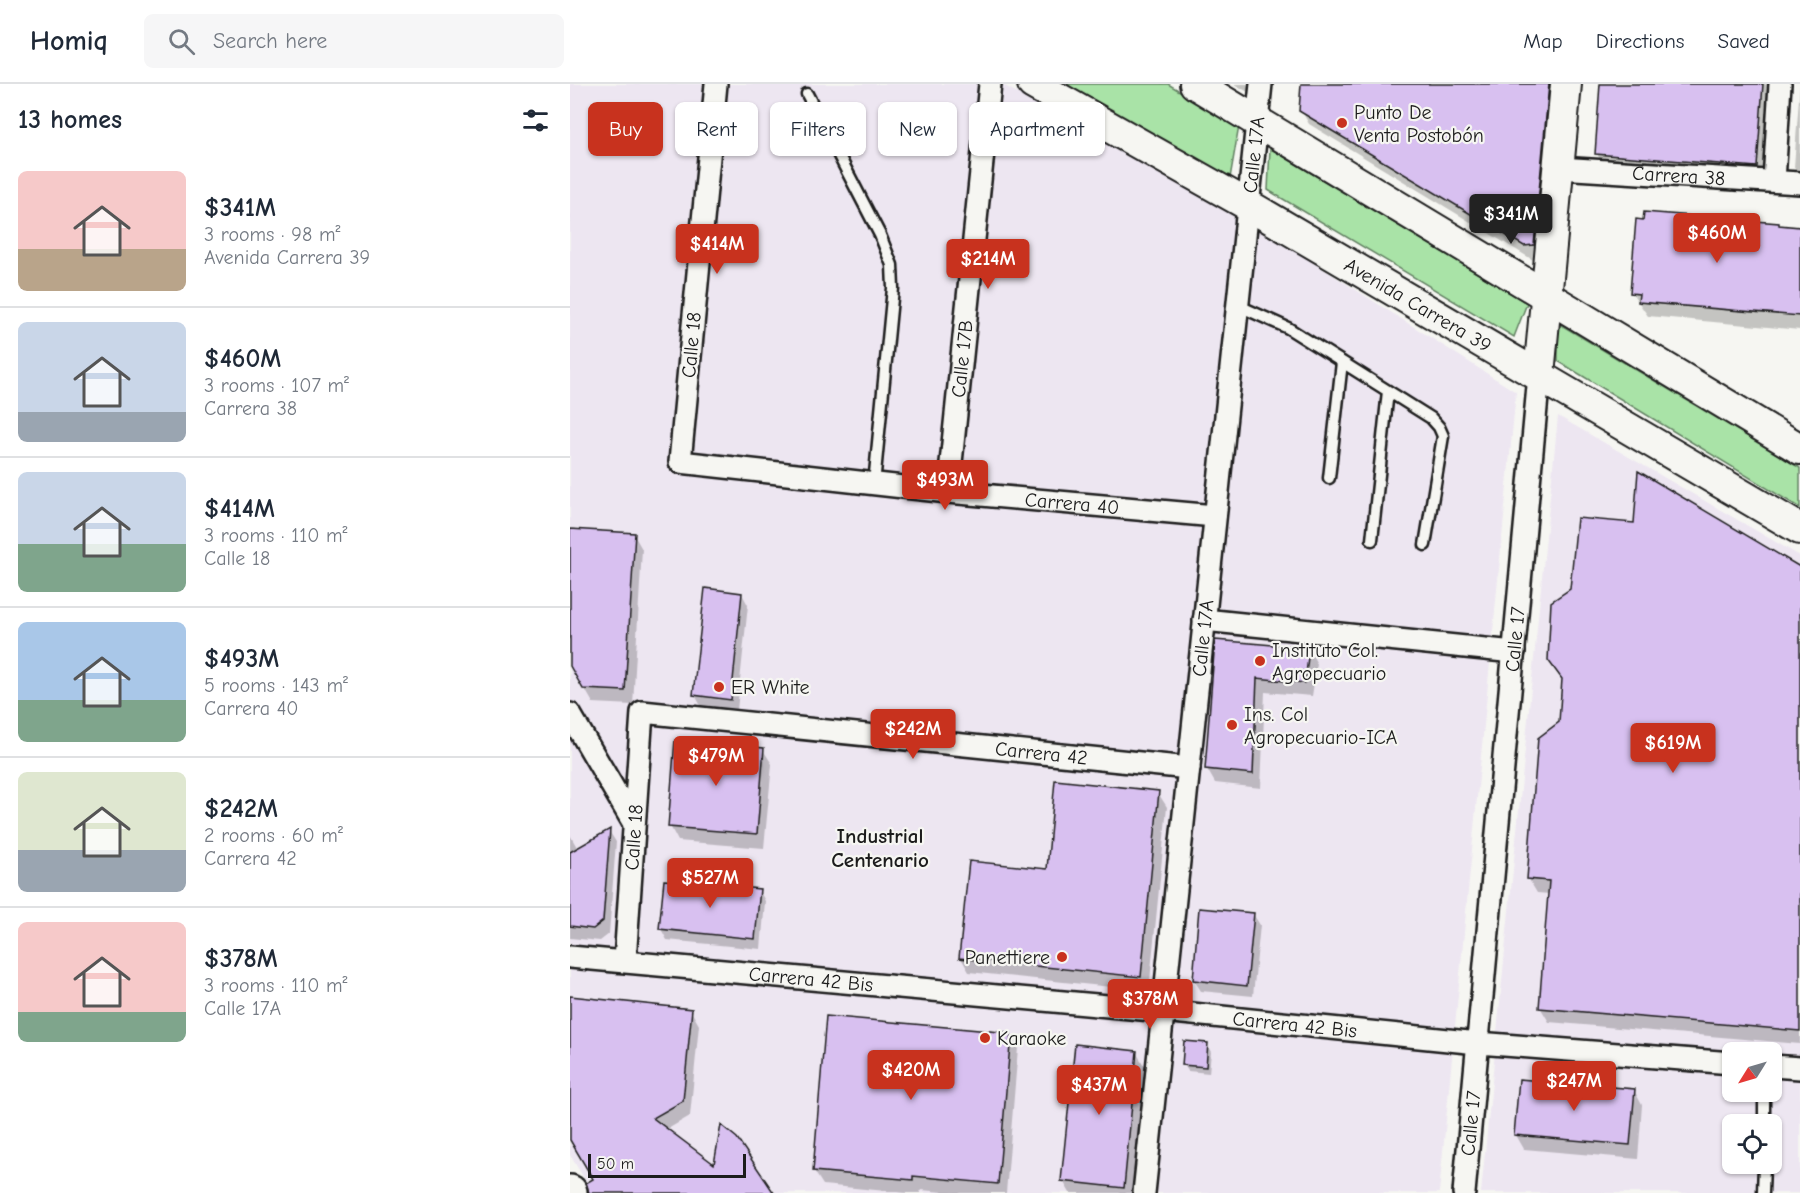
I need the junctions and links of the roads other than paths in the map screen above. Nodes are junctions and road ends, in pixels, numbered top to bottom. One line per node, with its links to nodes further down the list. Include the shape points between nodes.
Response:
1 (716, 84): 20 (street, Calle 18)
2 (990, 84): 23 (street, Calle 17B)
3 (1033, 84): 13 (street, Avenida Carrera 39)
4 (1195, 84): 9 (street)
5 (1261, 84): 9 (street, Calle 17A)
6 (1566, 84): 10 (street, Calle 17)
7 (1780, 84): 11 (street)
8 (807, 94): 22 (lane, via 892,265)
9 (1257, 120): 13 (street, Calle 17A); 14 (street)
10 (1559, 168): 11 (street, Carrera 38); 14 (street, Calle 17)
11 (1774, 181): 12 (street, Carrera 38)
12 (1800, 183)
13 (1248, 205): 15 (street, Calle 17A); 17 (street, Avenida Carrera 39)
14 (1546, 295): 17 (street, Calle 17); 19 (street)
15 (1237, 305): 16 (lane, via 1288,328); 24 (street, Calle 17A)
16 (1342, 362): 18 (lane); 21 (lane)
17 (1539, 375): 25 (street, Avenida Carrera 39); 29 (street, Calle 17)
18 (1388, 391): 26 (lane); 27 (lane, via 1431,418 1443,436)
19 (1800, 449)
20 (680, 462): 22 (street, Carrera 40)
21 (1329, 478)
22 (874, 484): 23 (street, Carrera 40)
23 (948, 492): 24 (street, Carrera 40)
24 (1215, 516): 28 (street, Calle 17A)
25 (1800, 529)
26 (1372, 540)
27 (1425, 545)
28 (1204, 620): 29 (street); 32 (street, Calle 17A)
29 (1514, 652): 37 (street, Calle 17)
30 (642, 712): 32 (street, Carrera 42); 33 (street, Calle 18)
31 (570, 714): 33 (street)
32 (1189, 768): 36 (street, Calle 17A)
33 (633, 822): 35 (street, Calle 18)
34 (570, 957): 35 (street, Carrera 42 Bis)
35 (625, 962): 36 (street, Carrera 42 Bis)
36 (1163, 1011): 37 (street, Carrera 42 Bis); 42 (street, Calle 17A)
37 (1478, 1043): 38 (street, Carrera 42 Bis); 43 (street, Calle 17)
38 (1722, 1062)
39 (1782, 1067): 40 (street)
40 (1800, 1068)
41 (1764, 1174): 44 (lane)
42 (1144, 1193)
43 (1464, 1193)
44 (1763, 1193)

